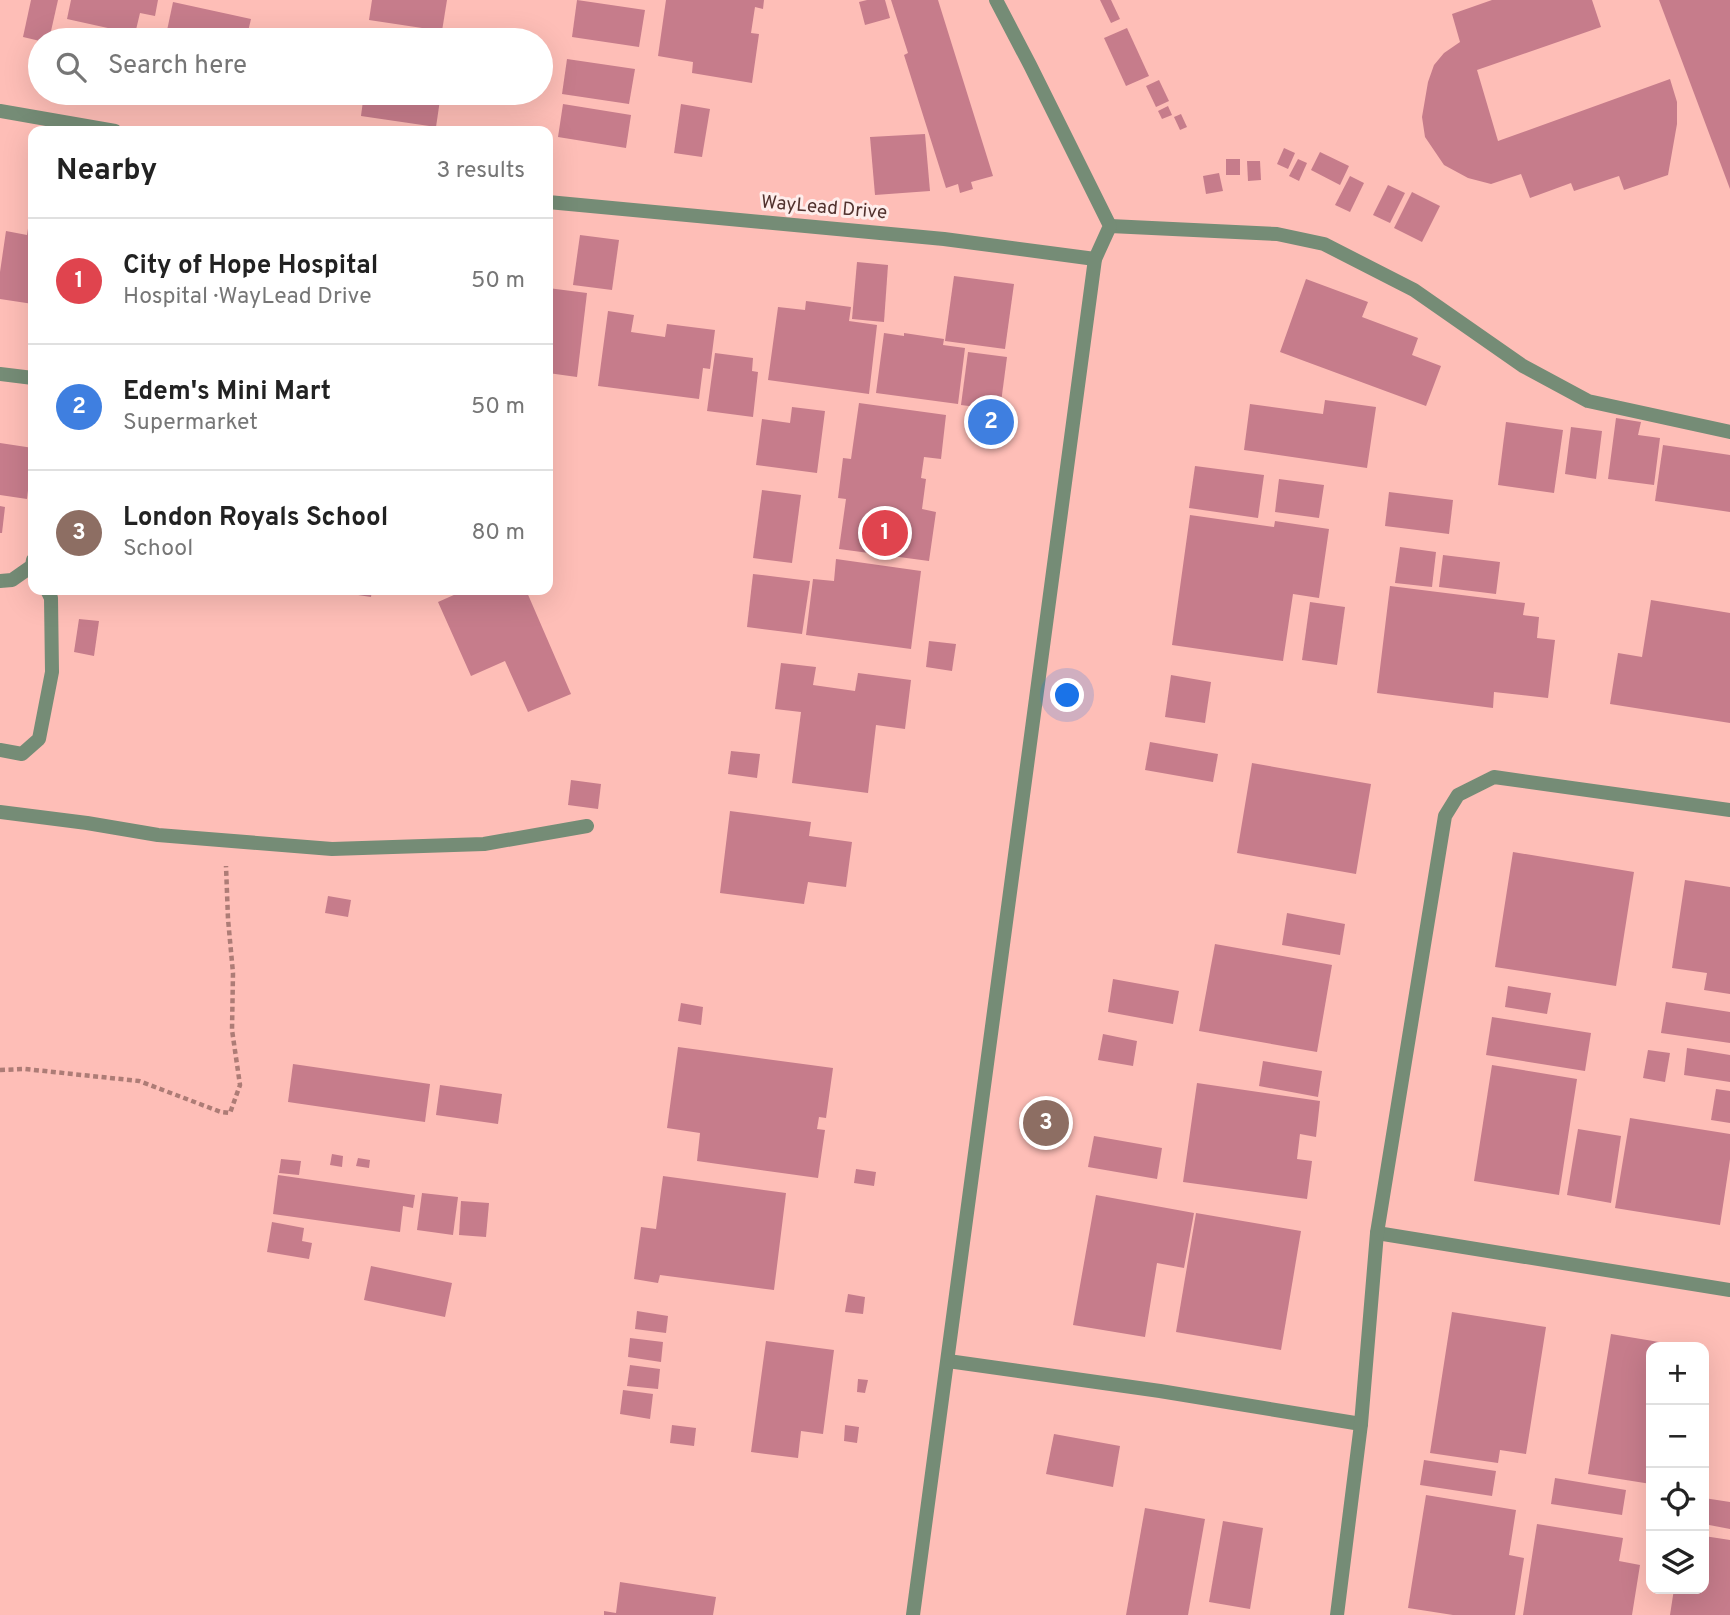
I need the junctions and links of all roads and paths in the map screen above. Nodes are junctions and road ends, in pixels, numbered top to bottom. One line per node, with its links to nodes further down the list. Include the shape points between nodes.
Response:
1 (996, 0): 5 (street)
2 (0, 111): 3 (street)
3 (86, 126)
4 (553, 202): 6 (street, WayLead Drive, via 944,239)
5 (1110, 226): 6 (street); 9 (street, via 1277,234 1324,244 1414,290 1523,366 1588,401)
6 (1095, 259): 21 (street)
7 (0, 374): 8 (street)
8 (28, 378)
9 (1730, 432)
10 (28, 569): 11 (street, via 12,580)
11 (0, 581)
12 (50, 595): 13 (street, via 52,672 39,740 22,754)
13 (0, 750)
14 (1730, 810): 19 (street, via 1494,777 1458,795 1445,816)
15 (0, 811): 17 (street, via 158,835)
16 (587, 826): 17 (street, via 484,844 332,849)
17 (225, 840): 18 (path, via 232,1030 240,1085 230,1113 139,1081)
18 (0, 1070)
19 (1377, 1233): 20 (street); 22 (street)
20 (1730, 1290)
21 (948, 1361): 22 (street); 23 (street)
22 (1361, 1424): 24 (street)
23 (913, 1615)
24 (1337, 1615)

